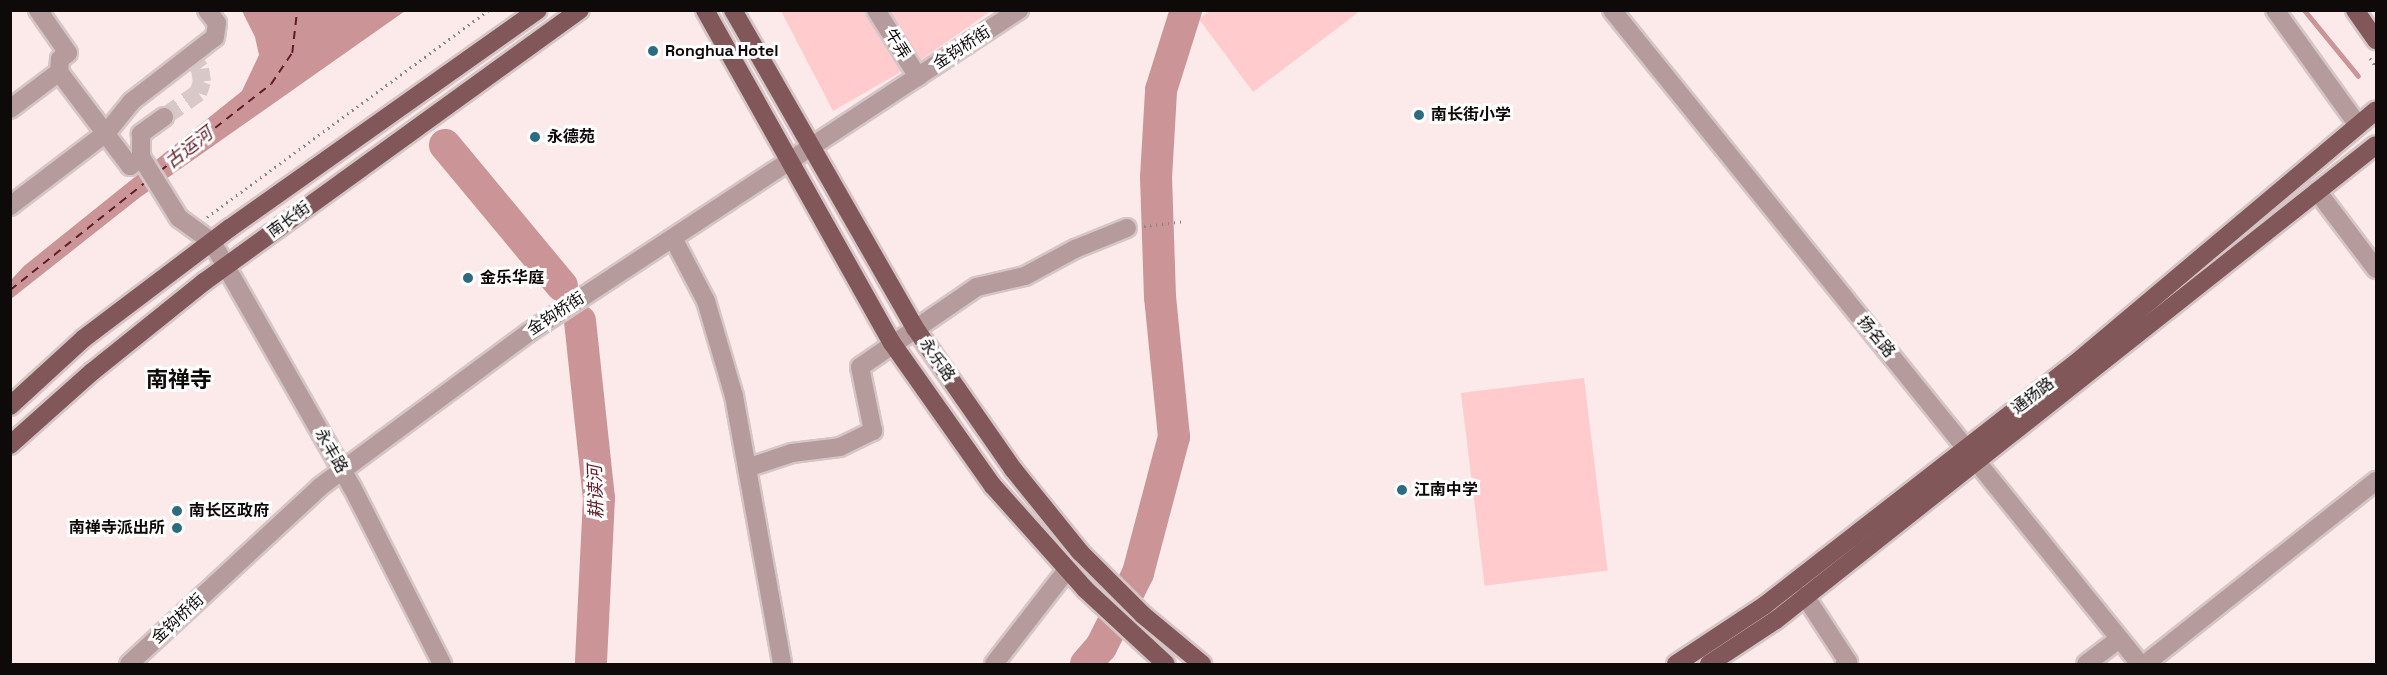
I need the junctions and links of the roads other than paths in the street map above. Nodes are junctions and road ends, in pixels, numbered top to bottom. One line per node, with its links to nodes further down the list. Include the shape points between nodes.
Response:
1 (38, 10): 13 (street, via 68,53 60,59)
2 (207, 10): 19 (street, via 217,23 215,37 131,102)
3 (538, 10): 28 (main road, 南长街)
4 (580, 10): 29 (main road, 南长街)
5 (705, 10): 23 (main road, 永乐路)
6 (734, 10): 21 (main road, 永乐路)
7 (876, 10): 14 (street, 牛弄)
8 (1019, 10): 14 (street, 金钩桥街)
9 (1612, 10): 35 (street, 扬名路)
10 (2275, 10): 18 (street)
11 (2355, 10): 12 (main road)
12 (2376, 40)
13 (59, 72): 15 (street); 19 (street)
14 (918, 77): 21 (street, 金钩桥街)
15 (10, 109)
16 (2376, 110): 18 (main road, 通扬路)
17 (164, 117): 22 (street, via 141,134)
18 (2358, 125): 35 (main road, 通扬路)
19 (107, 132): 22 (street, via 130,166); 25 (street)
20 (2376, 144): 24 (main road, 通扬路)
21 (810, 146): 23 (street, 金钩桥街); 31 (main road, 永乐路)
22 (141, 157): 28 (street, via 185,223)
23 (789, 162): 27 (street, 金钩桥街); 32 (main road, 永乐路)
24 (2317, 191): 30 (street); 35 (main road, 通扬路, via 2087,377)
25 (10, 206)
26 (1127, 228): 31 (street, via 1075,249 1025,276 977,287)
27 (673, 238): 36 (street, via 706,301 734,396); 37 (street, 金钩桥街, via 528,333)
28 (212, 242): 29 (street, 永丰路); 33 (main road, 南长街, via 83,339)
29 (226, 266): 34 (main road, 南长街, via 92,372); 37 (street, 永丰路)
30 (2376, 269)
31 (915, 328): 32 (street); 47 (main road, 永乐路, via 1013,469 1134,606)
32 (892, 343): 36 (street, via 860,368 873,431 840,447 792,453); 39 (main road, 永乐路, via 993,486)
33 (10, 406)
34 (10, 445)
35 (1972, 453): 40 (main road, 通扬路); 41 (street, 扬名路); 48 (main road, 通扬路, via 1765,605)
36 (747, 468): 44 (street)
37 (342, 470): 42 (street, 金钩桥街); 43 (street, 永丰路)
38 (2376, 481): 53 (street)
39 (1067, 570): 45 (street); 46 (main road, 永乐路)
40 (1806, 596): 49 (main road, 通扬路); 50 (street, via 1848,662)
41 (2119, 639): 51 (street); 52 (street, 扬名路)
42 (129, 664)
43 (442, 664)
44 (782, 664)
45 (994, 664)
46 (1166, 664)
47 (1202, 664)
48 (1676, 664)
49 (1709, 664)
50 (1845, 664)
51 (2086, 664)
52 (2140, 664)
53 (2145, 664)

